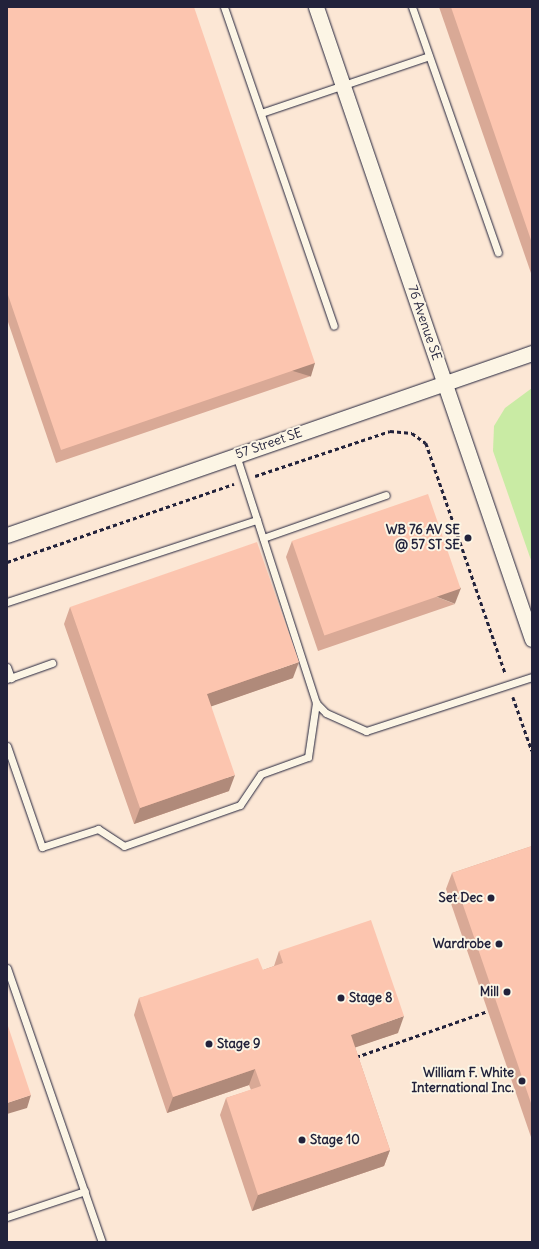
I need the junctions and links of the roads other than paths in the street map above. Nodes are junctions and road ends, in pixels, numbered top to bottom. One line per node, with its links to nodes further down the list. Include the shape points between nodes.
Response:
1 (224, 7): 6 (lane)
2 (316, 7): 5 (street, 76 Avenue SE)
3 (412, 7): 4 (lane)
4 (429, 56): 5 (lane); 7 (lane)
5 (343, 86): 6 (lane); 10 (street, 76 Avenue SE)
6 (260, 113): 8 (lane)
7 (498, 252)
8 (334, 326)
9 (532, 353): 10 (street, 57 Street SE)
10 (444, 383): 11 (street, 57 Street SE); 17 (street, 76 Avenue SE)
11 (236, 455): 13 (lane); 14 (street, 57 Street SE)
12 (386, 495): 15 (lane)
13 (257, 520): 15 (lane); 16 (lane)
14 (7, 535)
15 (263, 538): 22 (lane)
16 (7, 602)
17 (532, 640)
18 (52, 663): 21 (lane)
19 (7, 667): 21 (lane)
20 (532, 677): 22 (lane, via 366,731 326,713)
21 (9, 678)
22 (316, 703): 23 (lane, via 308,757 261,774 240,805 124,846 98,829 42,847)
23 (7, 746)
24 (7, 968): 25 (lane)
25 (85, 1191): 26 (lane); 27 (lane)
26 (7, 1218)
27 (102, 1242)

